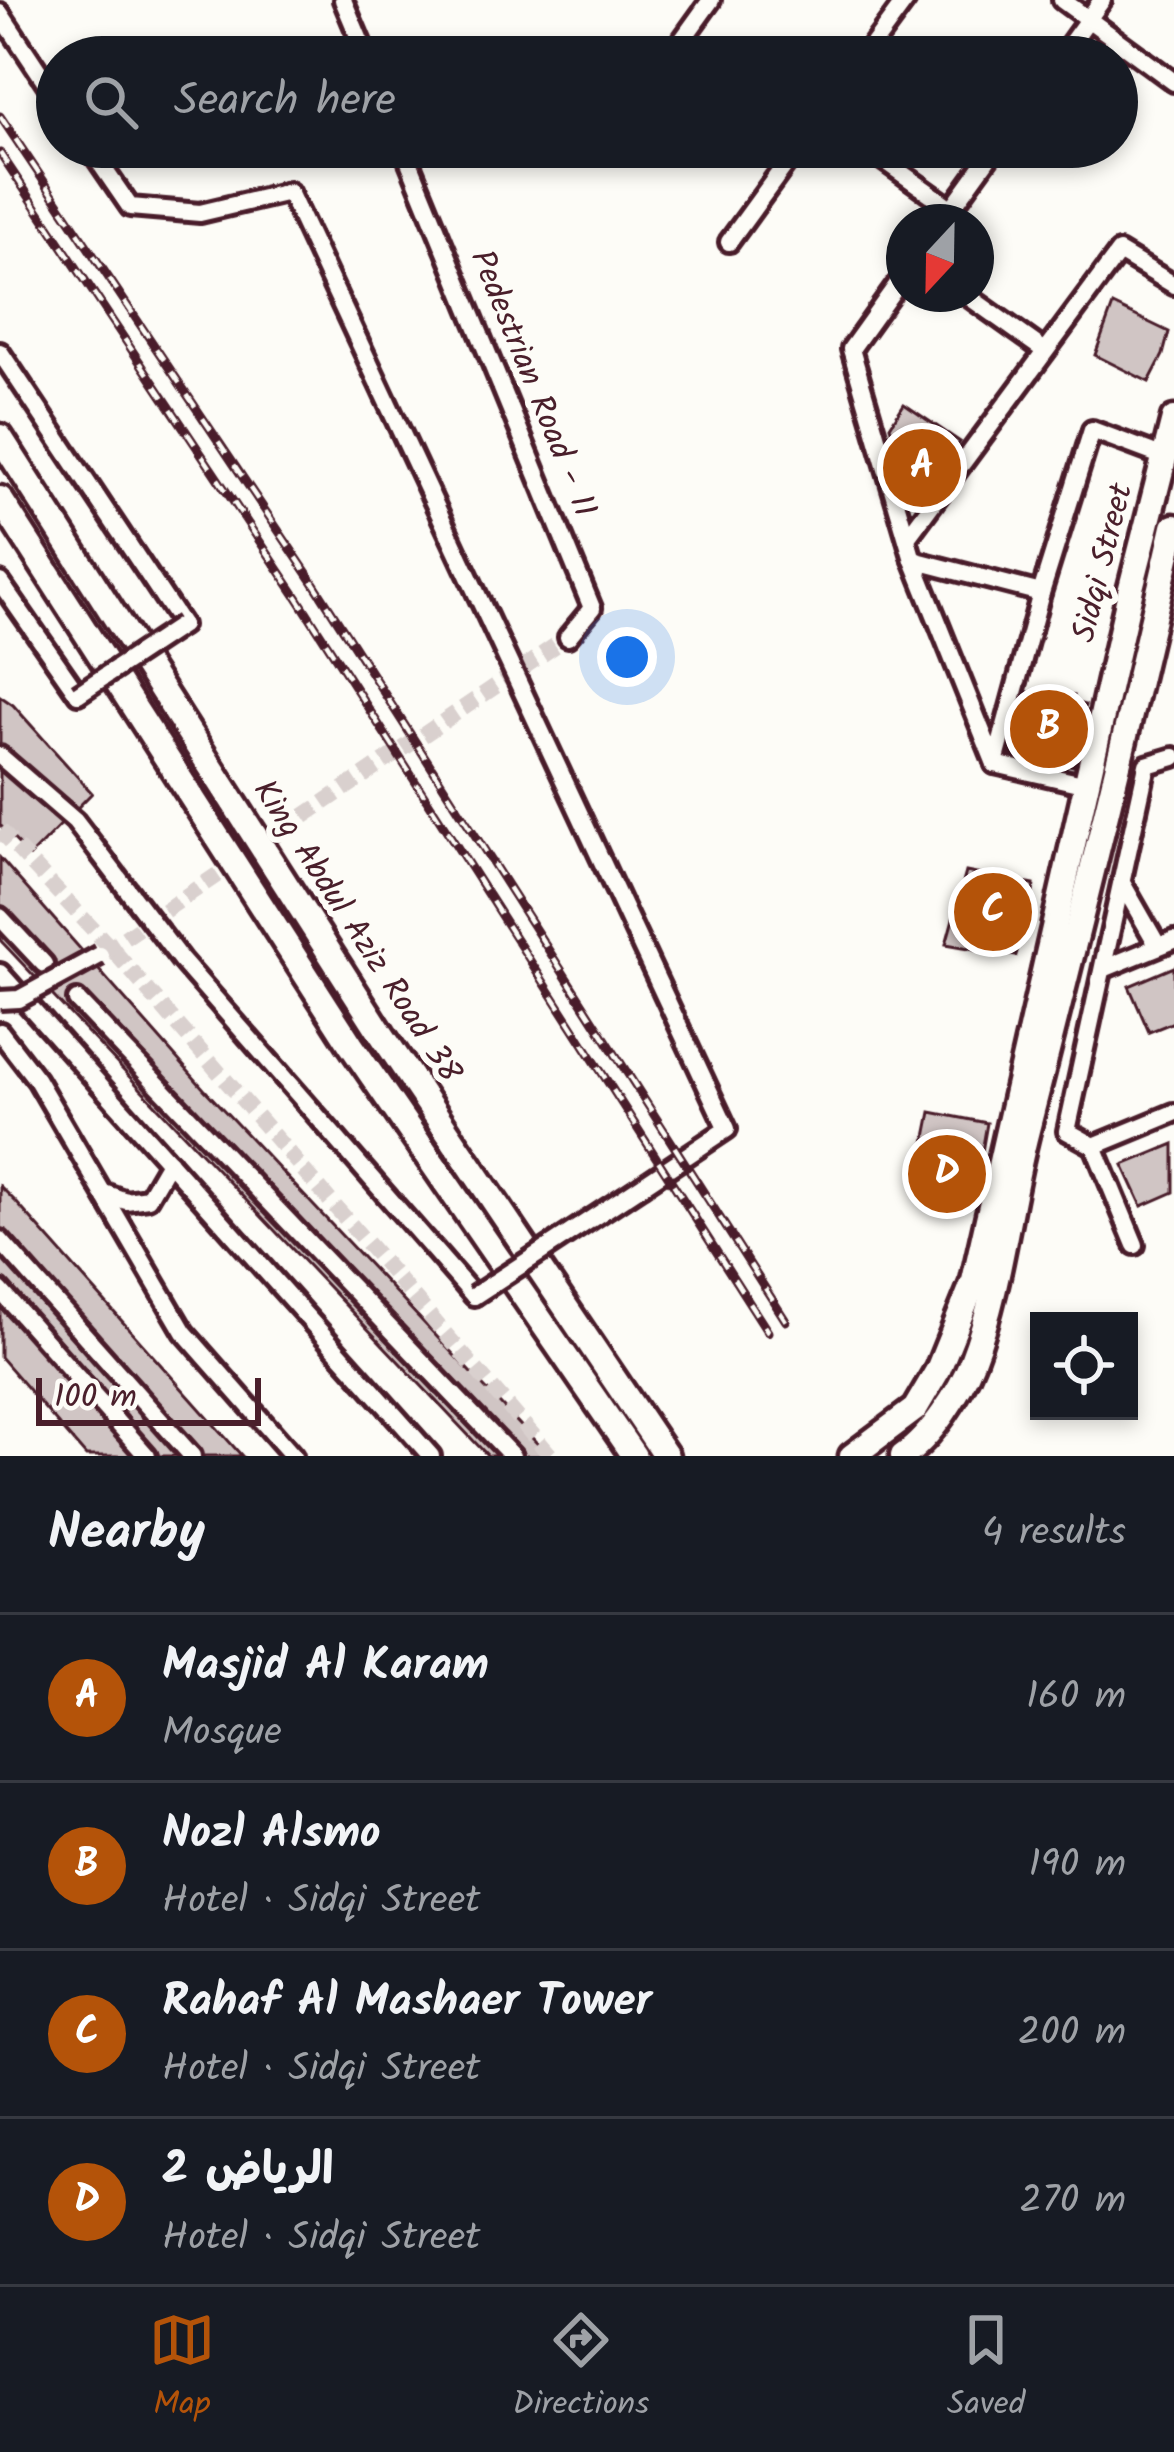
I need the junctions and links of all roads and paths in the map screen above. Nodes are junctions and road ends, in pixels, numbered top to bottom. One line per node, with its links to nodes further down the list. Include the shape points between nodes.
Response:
1 (343, 0): 8 (street)
2 (712, 0): 9 (street)
3 (906, 0): 10 (street)
4 (1061, 0): 7 (street)
5 (1102, 0): 7 (street)
6 (0, 13): 14 (street)
7 (1088, 19): 11 (street); 12 (street)
8 (358, 36)
9 (685, 36)
10 (879, 36)
11 (1076, 36)
12 (1111, 36)
13 (1138, 56): 15 (street)
14 (36, 67)
15 (1174, 82)
16 (103, 168): 41 (street, bridge, via 130,208 200,213 289,192 728,1129 474,1296 181,960 75,821)
17 (412, 168): 40 (street, Pedestrian Road - 11, via 592,608)
18 (784, 168): 23 (street)
19 (890, 168): 21 (street)
20 (981, 168): 22 (street)
21 (934, 204)
22 (955, 204)
23 (729, 242)
24 (1174, 285): 27 (street, via 1119,252)
25 (886, 300): 34 (street, via 850,349)
26 (990, 312): 27 (street)
27 (1045, 351): 34 (street)
28 (0, 352): 36 (street, bridge, via 182,625 78,694)
29 (1174, 419): 31 (main road, Sidqi Street)
30 (0, 437): 64 (main road, King Abdul Aziz Road 38)
31 (1164, 458): 37 (main road, Sidqi Street); 39 (street, via 1092,430)
32 (0, 499): 64 (main road, King Abdul Aziz Road 38, via 351,1046)
33 (1174, 527): 38 (main road, Sidqi Street)
34 (907, 538): 35 (street)
35 (913, 560): 39 (street); 43 (street)
36 (0, 582)
37 (1131, 588): 38 (main road); 44 (main road, Sidqi Street)
38 (1166, 592): 45 (main road, Sidqi Street)
39 (1041, 593): 43 (street)
40 (568, 637)
41 (0, 756)
42 (1174, 757): 46 (street, via 1148,765)
43 (995, 764): 44 (street)
44 (1087, 784): 45 (main road); 60 (main road, Sidqi Street)
45 (1114, 790): 60 (main road, Sidqi Street)
46 (1122, 883): 48 (street); 51 (street)
47 (0, 917): 50 (street)
48 (1166, 943): 51 (street)
49 (100, 955): 53 (street, bridge, via 19,999)
50 (44, 964)
51 (1103, 969): 57 (street, via 1067,1131)
52 (0, 973): 58 (street)
53 (0, 1000)
54 (77, 1000): 69 (street)
55 (0, 1032): 59 (street, via 38,1080)
56 (1174, 1113): 57 (street)
57 (1094, 1146): 62 (street)
58 (169, 1162): 59 (street, via 148,1198); 68 (street)
59 (103, 1193): 67 (street, via 184,1331)
60 (999, 1220): 70 (main road, Sidqi Street, via 915,1408); 71 (main road, Sidqi Street, via 998,1278 971,1365)
61 (0, 1240): 66 (street)
62 (1135, 1245)
63 (0, 1290): 65 (street)
64 (652, 1453)
65 (147, 1456)
66 (192, 1456)
67 (293, 1456)
68 (431, 1456)
69 (512, 1456)
70 (852, 1456)
71 (903, 1456)

